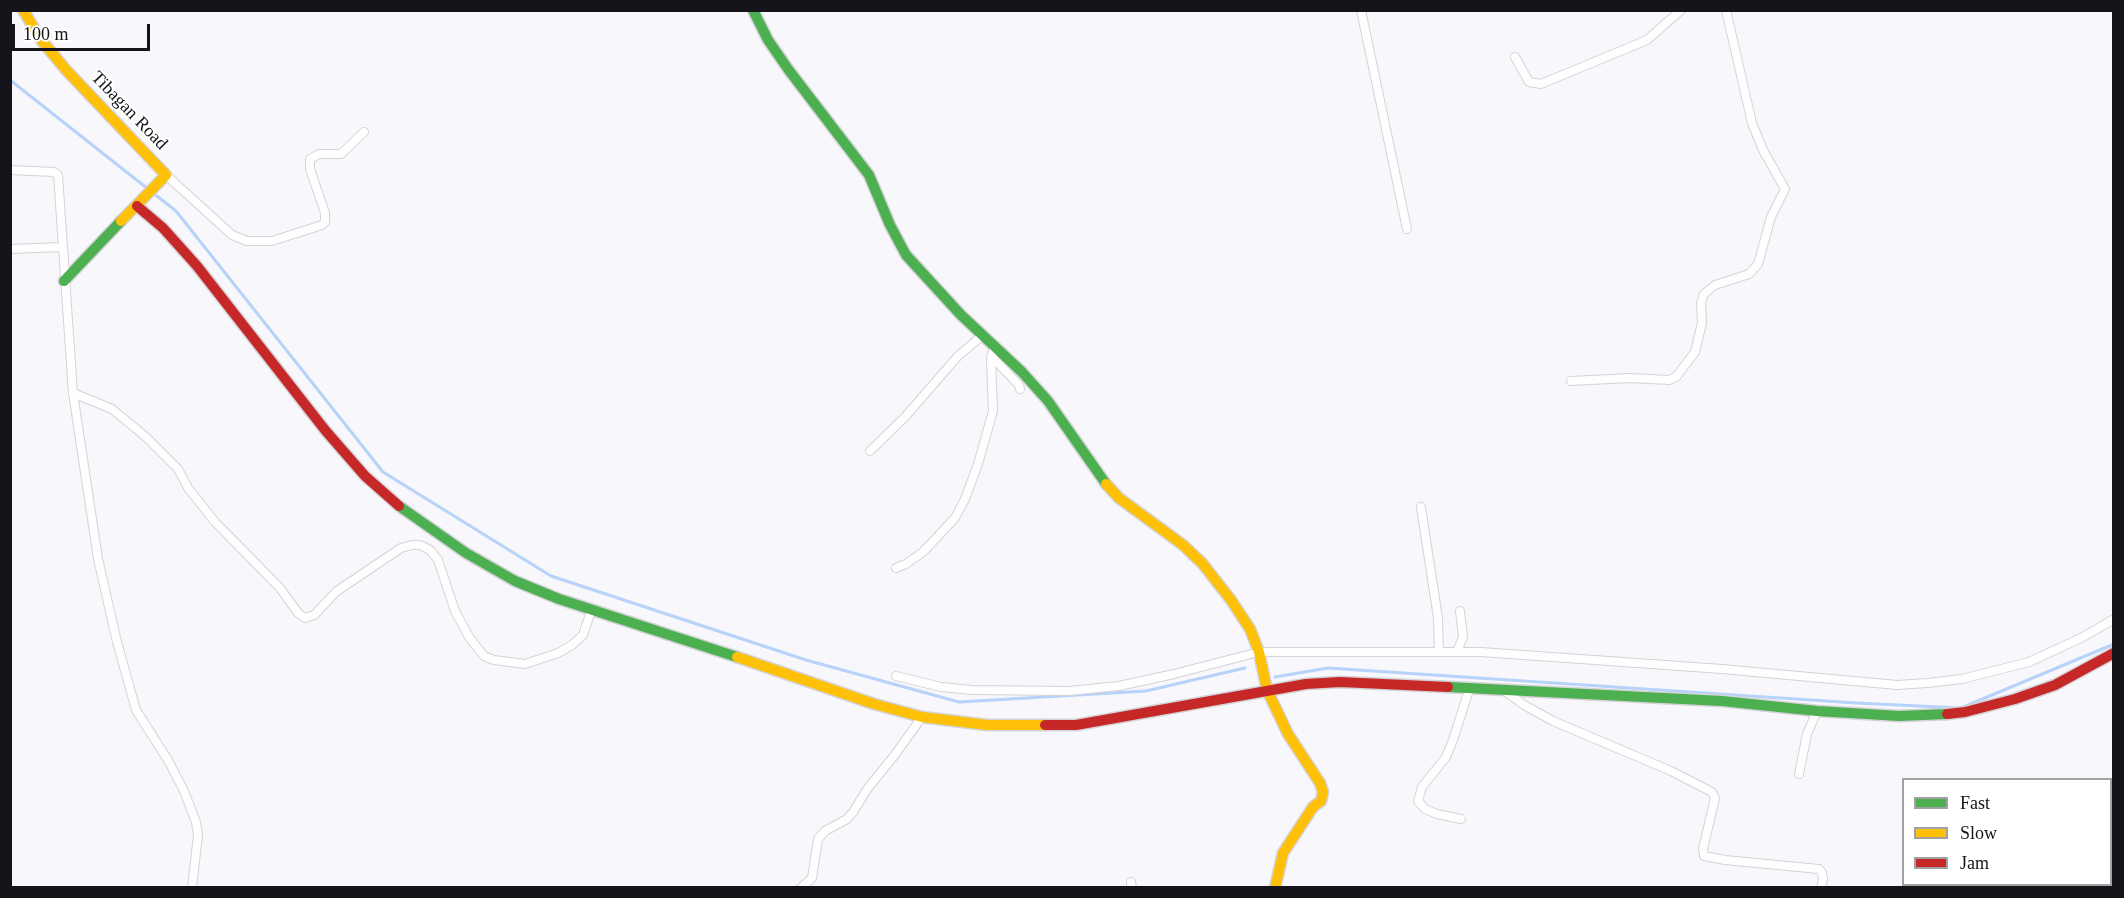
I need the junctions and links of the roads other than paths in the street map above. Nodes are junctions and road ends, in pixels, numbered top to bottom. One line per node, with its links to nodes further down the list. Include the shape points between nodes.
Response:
1 (23, 10): 9 (street, Tibagan Road, via 42,41 67,70)
2 (753, 10): 15 (street, via 788,69 870,175 906,255)
3 (1361, 10): 11 (street)
4 (1681, 10): 6 (street, via 1647,40 1541,84 1529,82)
5 (1726, 10): 17 (street, via 1752,123 1785,189 1758,264 1749,274 1715,285 1704,294 1695,352 1676,377)
6 (1515, 57)
7 (364, 132): 9 (street, via 341,154 319,154 310,159 325,222 272,241 247,241 232,235)
8 (10, 170): 12 (street, via 58,175)
9 (166, 175): 10 (street, Tibagan Road)
10 (137, 206): 14 (street, Tibagan Road); 23 (street, via 177,242 345,454 393,501 466,553 515,580)
11 (1407, 228)
12 (62, 247): 13 (street); 14 (street)
13 (10, 249)
14 (64, 281): 19 (street)
15 (982, 335): 16 (street); 20 (street)
16 (993, 351): 18 (street); 22 (street, via 993,411 964,499 954,518 923,552); 26 (street, via 1048,401 1108,486 1202,563 1232,600)
17 (1571, 381)
18 (1020, 389)
19 (74, 393): 23 (street, via 112,409 146,437 178,469 215,522 305,618 314,615 337,591 401,548 412,545 430,550 438,560 469,637 484,656 494,660 525,664 558,653 583,635); 38 (street, via 98,559 136,710 169,762 196,822)
20 (870, 451)
21 (1421, 507): 27 (street, via 1438,618)
22 (896, 568)
23 (591, 610): 35 (street)
24 (1460, 610): 28 (street, via 1463,637)
25 (2114, 619): 28 (street, via 2029,662 1962,679 1907,684)
26 (1259, 652): 27 (street); 30 (street, via 1174,675 1092,689 972,690); 31 (street)
27 (1439, 652): 28 (street)
28 (1457, 652)
29 (2114, 653): 34 (street, via 2055,685 1965,712 1899,716)
30 (896, 676)
31 (1267, 690): 32 (street, via 1360,682); 35 (street, via 1076,724 1010,726); 40 (street, via 1323,792 1321,801 1313,807 1283,854)
32 (1469, 690): 33 (street); 37 (street, via 1454,740 1422,788 1418,801 1425,809)
33 (1505, 691): 34 (street, via 1722,701); 41 (street, via 1553,721 1712,792 1715,798 1704,856 1819,869)
34 (1817, 711): 36 (street, via 1807,734)
35 (922, 717): 39 (street, via 853,812 818,840 812,878)
36 (1799, 774)
37 (1461, 819)
38 (192, 888)
39 (801, 888)
40 (1275, 888)
41 (1821, 888)

